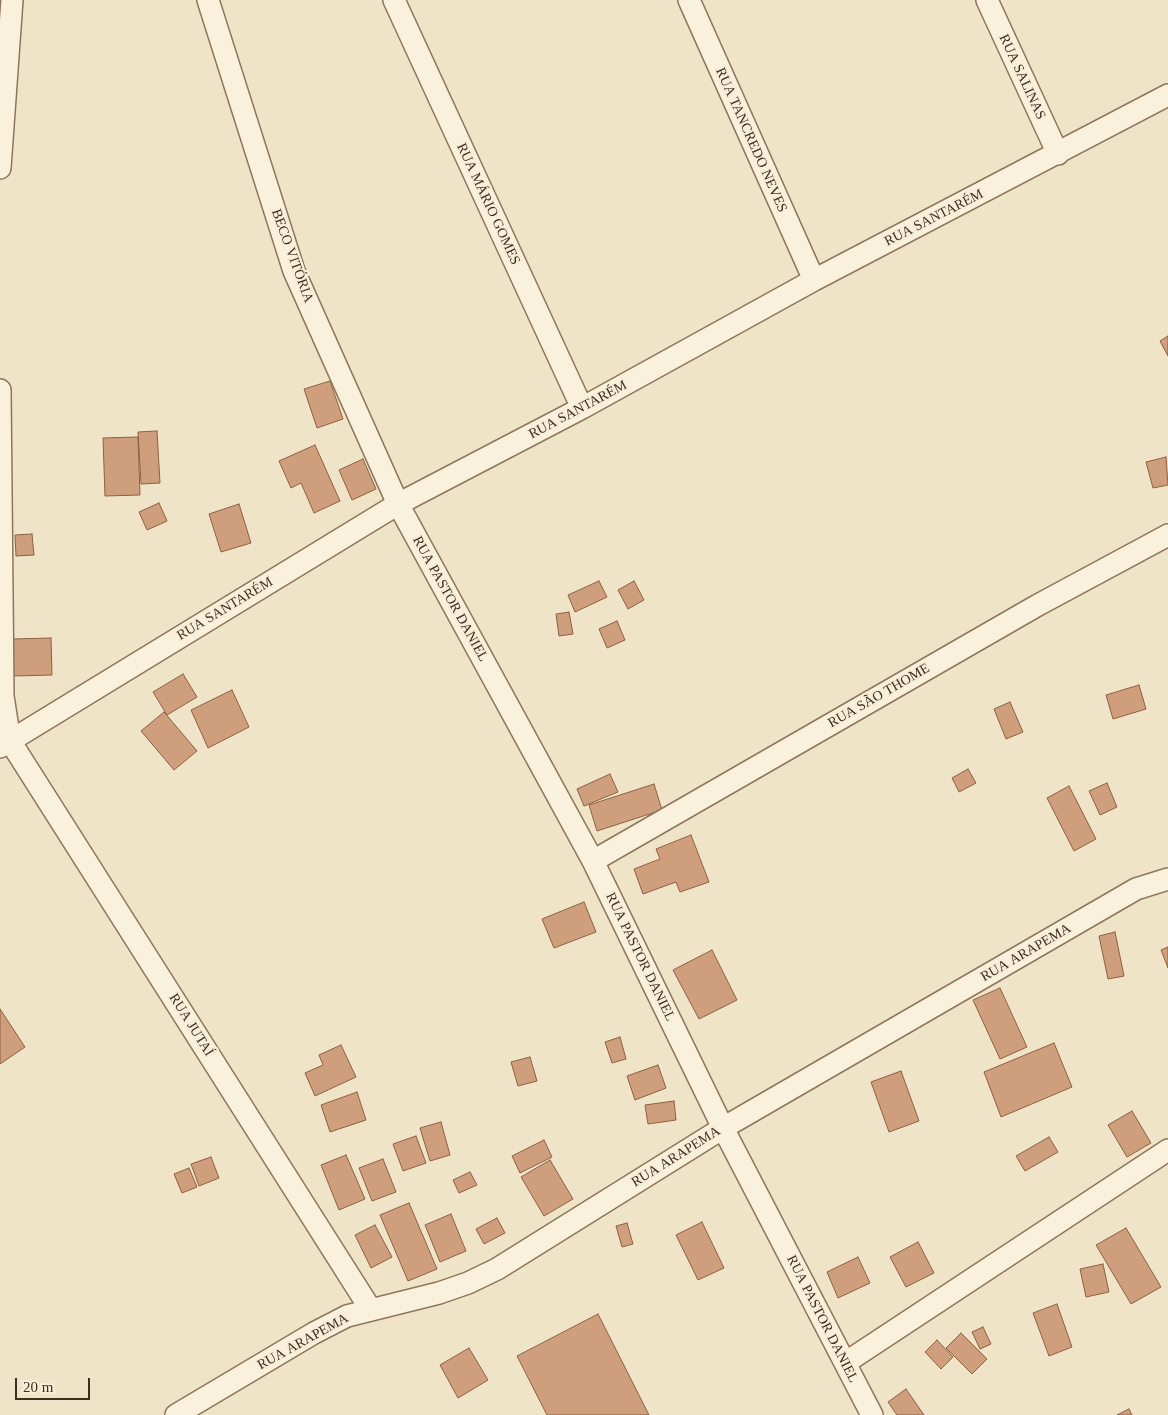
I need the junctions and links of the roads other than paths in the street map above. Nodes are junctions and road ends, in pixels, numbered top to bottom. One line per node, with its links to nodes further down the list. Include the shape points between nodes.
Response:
1 (12, 0): 8 (street)
2 (208, 0): 12 (street, BECO VITÓRIA, via 294,271)
3 (394, 0): 11 (street, RUA MÁRIO GOMES)
4 (689, 0): 9 (street, RUA TANCREDO NEVES)
5 (987, 0): 7 (street, RUA SALINAS)
6 (1168, 95): 7 (street, RUA SANTARÉM)
7 (1058, 154): 9 (street, RUA SANTARÉM)
8 (0, 168)
9 (814, 280): 11 (street, RUA SANTARÉM)
10 (0, 390): 14 (street)
11 (582, 408): 12 (street, RUA SANTARÉM)
12 (398, 504): 14 (street, RUA SANTARÉM); 15 (street, RUA PASTOR DANIEL)
13 (1168, 534): 15 (street, RUA SÃO THOME, via 1038,605)
14 (5, 744): 19 (street, RUA JUTAÍ)
15 (593, 861): 17 (street, RUA PASTOR DANIEL)
16 (1168, 879): 17 (street, RUA ARAPEMA, via 1136,889)
17 (723, 1128): 19 (street, RUA ARAPEMA, via 497,1269 439,1293); 20 (street, RUA PASTOR DANIEL)
18 (1168, 1150): 20 (street)
19 (371, 1310): 21 (street, RUA ARAPEMA, via 347,1316 314,1333)
20 (845, 1363): 22 (street, RUA PASTOR DANIEL)
21 (176, 1415)
22 (872, 1415)

